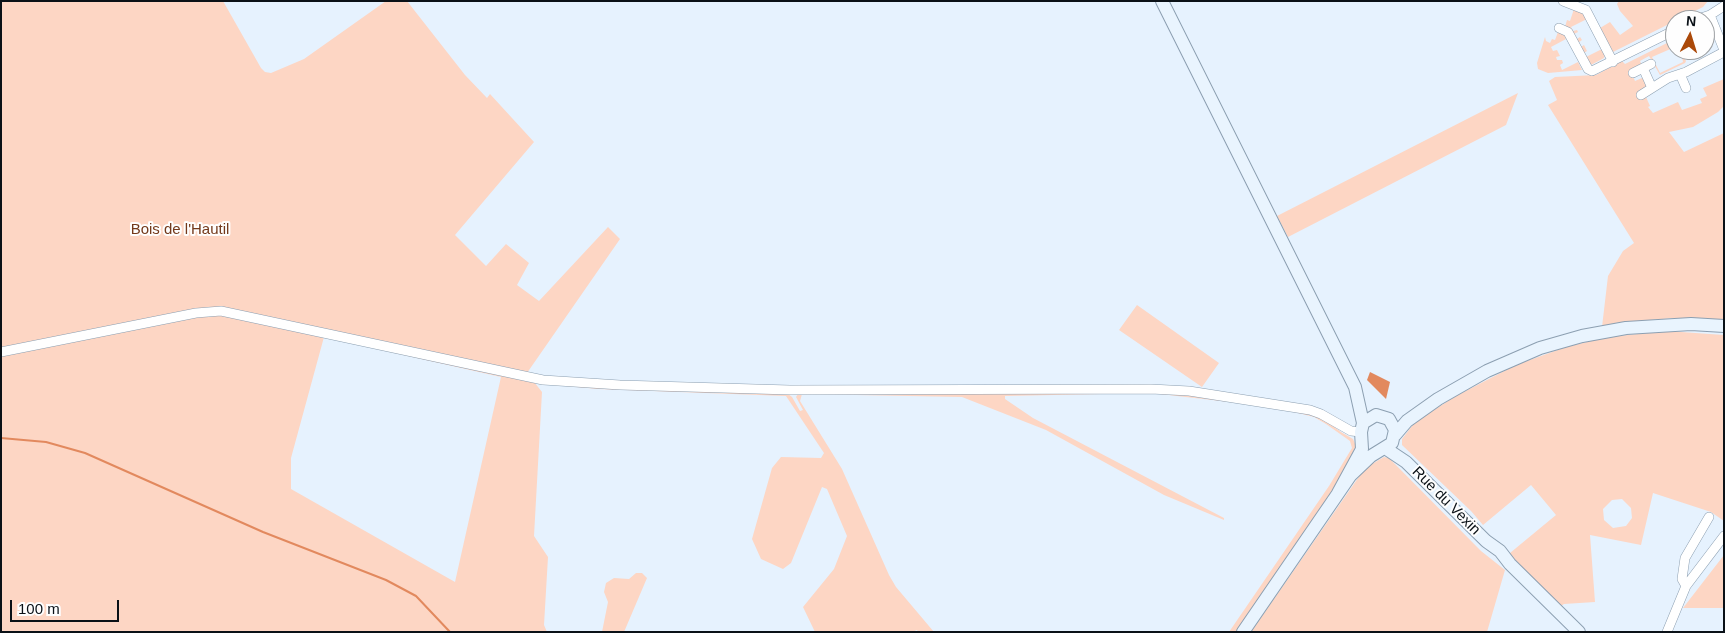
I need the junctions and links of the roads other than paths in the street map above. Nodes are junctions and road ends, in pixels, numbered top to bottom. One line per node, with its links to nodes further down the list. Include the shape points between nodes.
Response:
1 (1162, 1): 15 (main road)
2 (1563, 1): 7 (street, via 1586,10)
3 (1559, 28): 7 (street, via 1568,32 1590,71)
4 (1715, 28): 6 (street)
5 (1665, 35): 7 (street)
6 (1724, 51): 9 (street)
7 (1613, 62)
8 (1633, 72): 10 (street, via 1647,66)
9 (1680, 74): 10 (street); 11 (street)
10 (1652, 88): 12 (street)
11 (1686, 88)
12 (1641, 95)
13 (1724, 326): 16 (main road, via 1648,325 1576,338 1502,364)
14 (1, 352): 18 (street, via 162,319 221,311 543,380 790,390 1189,391 1310,410 1351,431)
15 (1355, 387): 17 (main road, via 1368,406); 18 (main road)
16 (1424, 407): 17 (main road); 19 (main road)
17 (1384, 417): 18 (main road, via 1371,417); 19 (main road, via 1394,426)
18 (1362, 432): 19 (main road, via 1371,448); 20 (main road, via 1360,454)
19 (1389, 443): 20 (main road, via 1360,466); 25 (main road, Rue du Vexin)
20 (1338, 493): 24 (main road)
21 (1709, 517): 23 (street, via 1685,558 1682,579)
22 (1724, 536): 23 (street)
23 (1686, 586): 26 (street)
24 (1242, 632)
25 (1579, 632)
26 (1667, 632)

